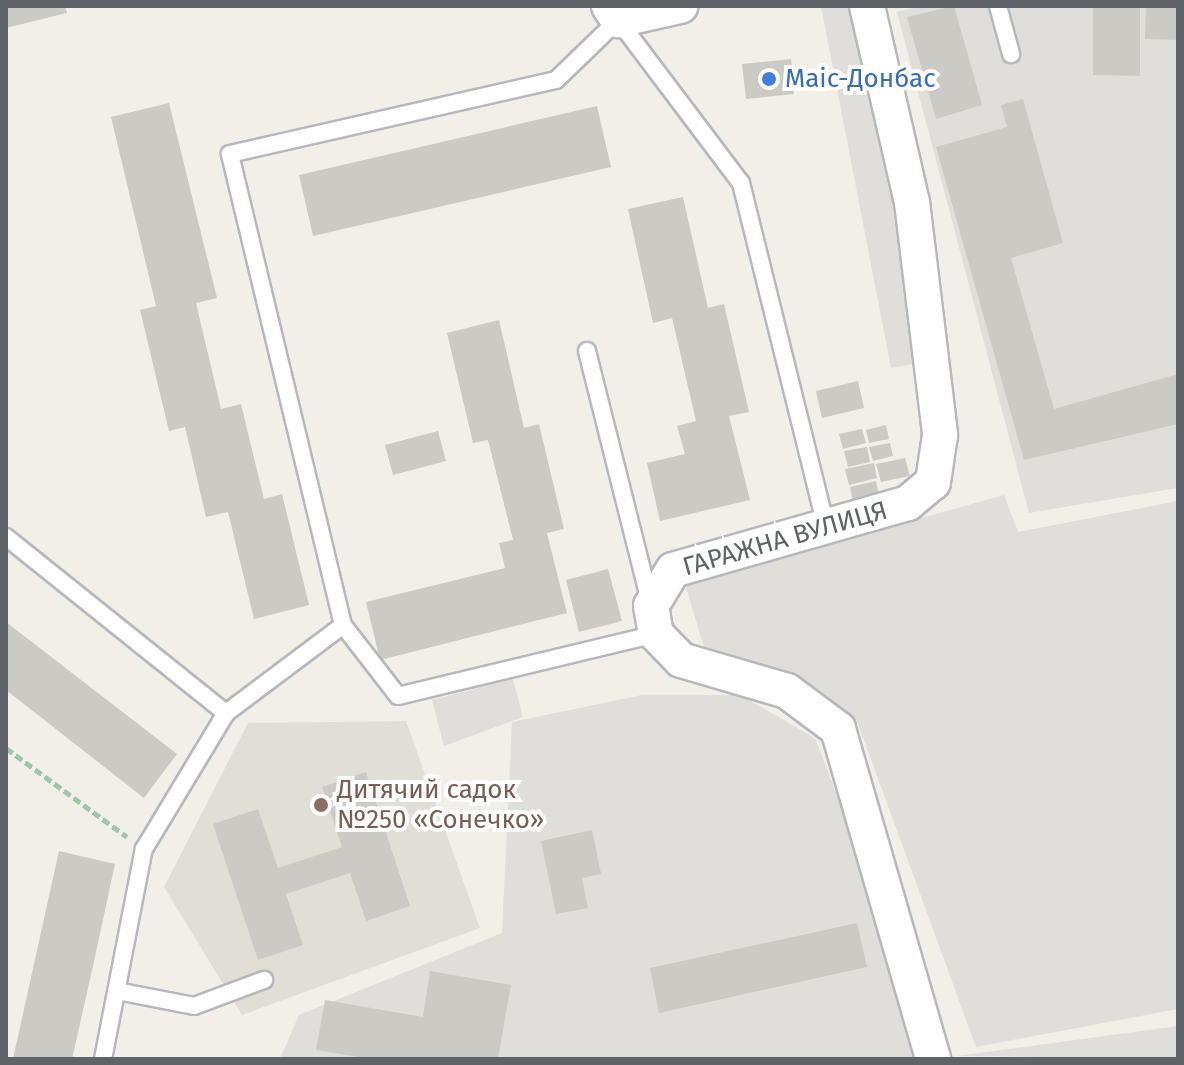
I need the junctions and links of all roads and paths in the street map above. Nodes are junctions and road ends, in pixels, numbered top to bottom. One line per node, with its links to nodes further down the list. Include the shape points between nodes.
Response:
1 (680, 6): 4 (street)
2 (867, 6): 7 (street, ГАРАЖНА ВУЛИЦЯ, via 912,202 940,435 933,482 908,503)
3 (998, 6): 5 (lane)
4 (613, 13): 7 (lane, via 741,183); 10 (lane, via 556,80 230,154)
5 (1011, 54)
6 (587, 351): 9 (lane)
7 (826, 526): 9 (street, ГАРАЖНА ВУЛИЦЯ, via 673,570)
8 (6, 537): 11 (lane)
9 (654, 620): 10 (lane, via 398,696); 17 (street, via 681,660 787,691 838,729)
10 (343, 625): 11 (lane)
11 (226, 713): 13 (lane)
12 (6, 748): 13 (path)
13 (144, 849): 15 (lane)
14 (264, 980): 15 (lane, via 194,1006)
15 (117, 991): 16 (lane)
16 (103, 1059)
17 (933, 1059)

